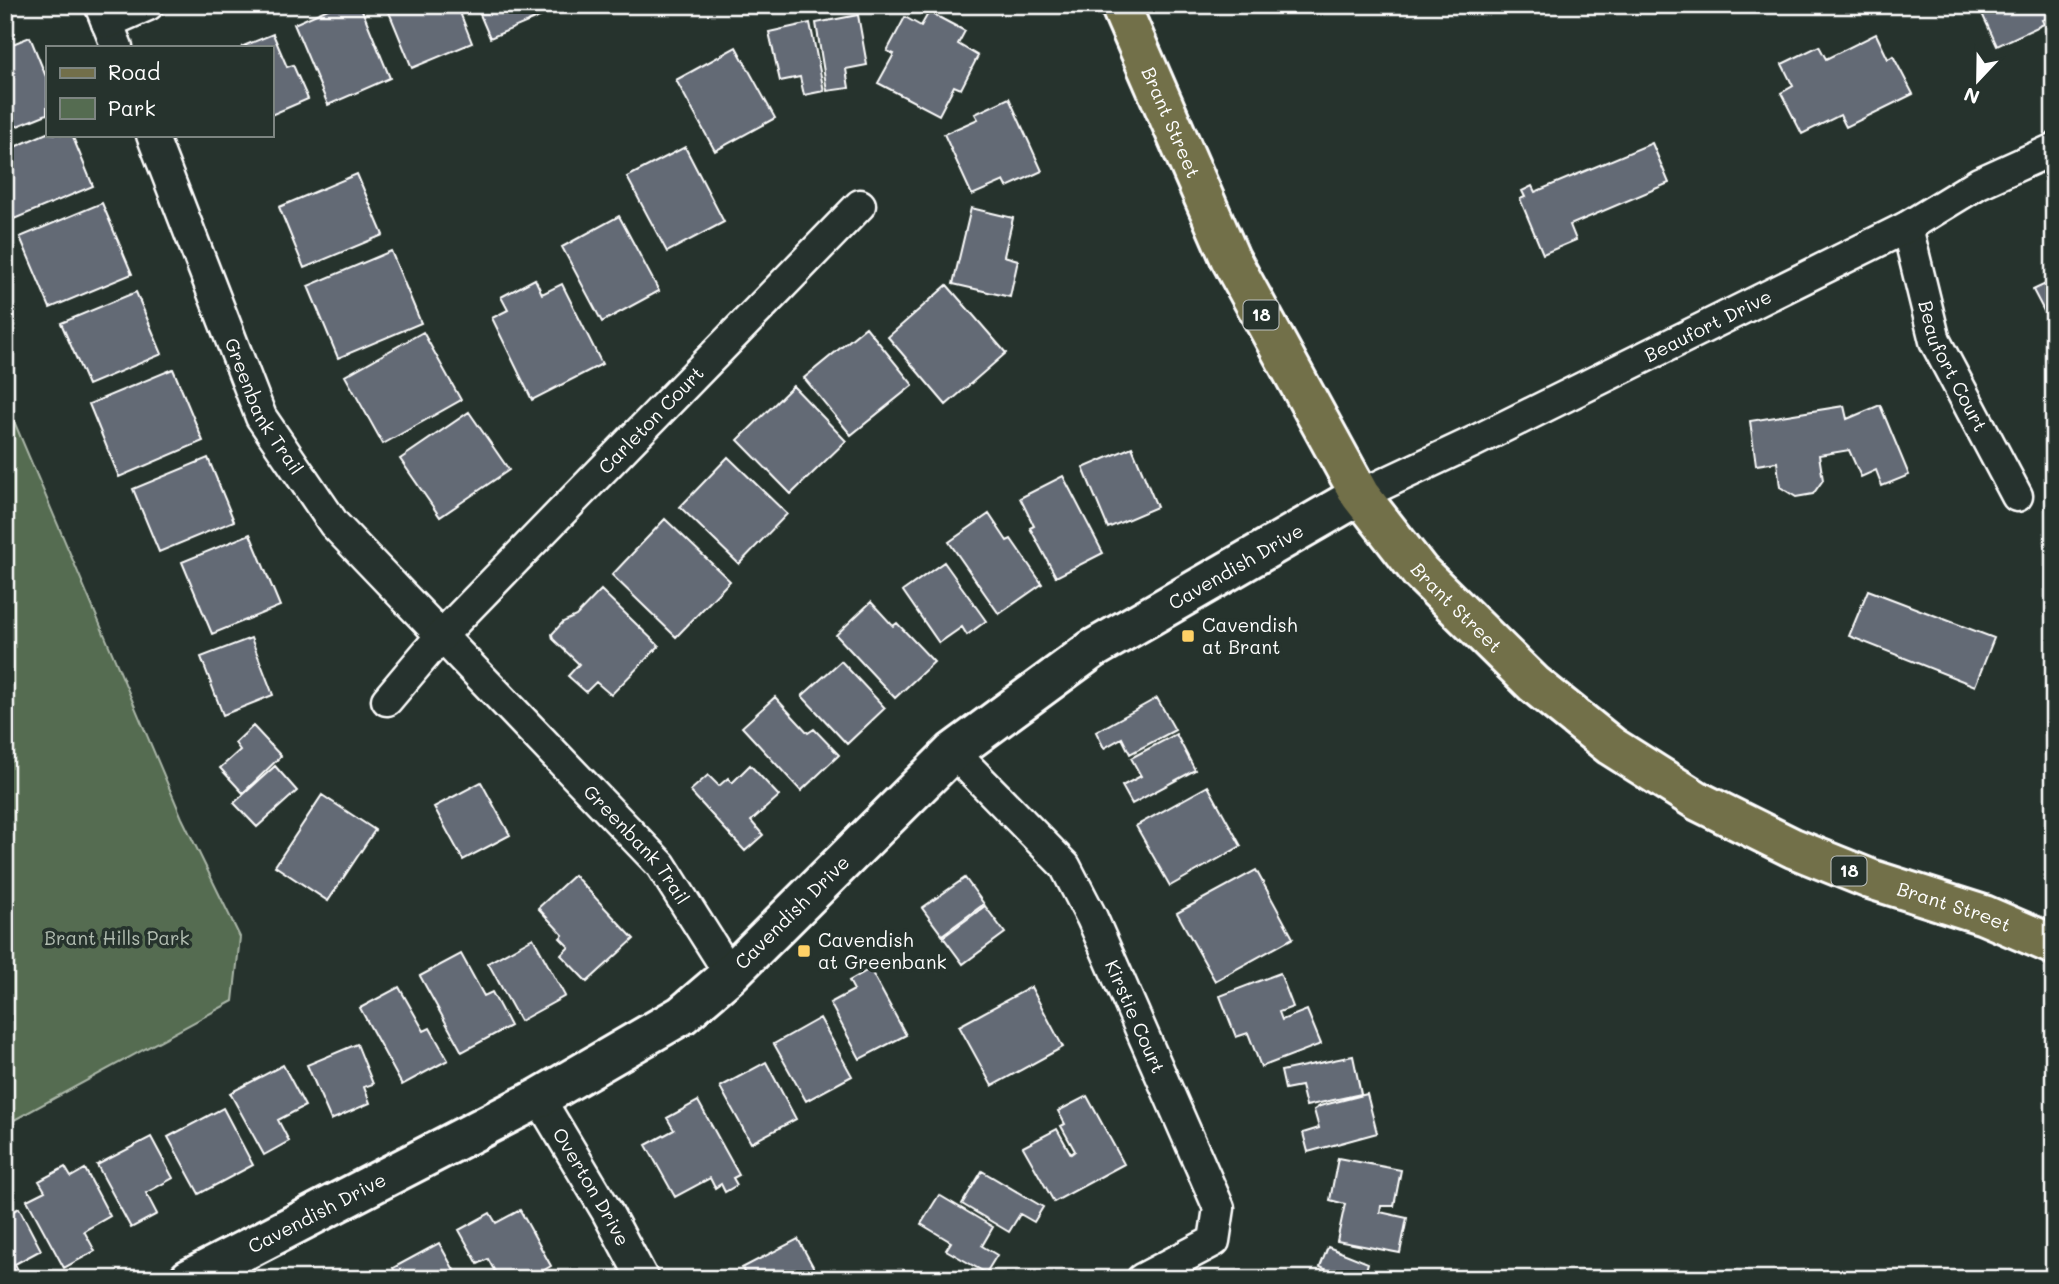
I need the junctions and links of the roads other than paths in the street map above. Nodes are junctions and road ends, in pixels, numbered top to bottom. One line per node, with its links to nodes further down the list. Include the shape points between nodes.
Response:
1 (148, 5): 3 (street)
2 (1120, 5): 8 (main road, Brant Street / 18, via 1230,258)
3 (108, 25)
4 (152, 136): 10 (street, Greenbank Trail, via 261,417 334,524)
5 (2054, 149): 7 (street, Beaufort Drive, via 1979,183)
6 (860, 205): 10 (street, Carleton Court)
7 (1907, 228): 8 (street, Beaufort Drive); 9 (street, Beaufort Court, via 1935,341)
8 (1360, 495): 12 (street, Cavendish Drive, via 1093,649); 13 (main road, Brant Street / 18, via 1420,572 1534,684 1611,746 1698,801 1793,848 1870,879 1984,915)
9 (2017, 496)
10 (441, 636): 11 (street); 14 (street, Greenbank Trail, via 661,865)
11 (387, 700)
12 (953, 752): 14 (street, Cavendish Drive); 18 (street, Kirstie Court, via 1065,866 1219,1208 1214,1241)
13 (2054, 945)
14 (730, 974): 15 (street, Cavendish Drive, via 682,1016)
15 (539, 1097): 16 (street, Cavendish Drive); 17 (street, Overton Drive)
16 (190, 1279)
17 (643, 1279)
18 (1142, 1279)

